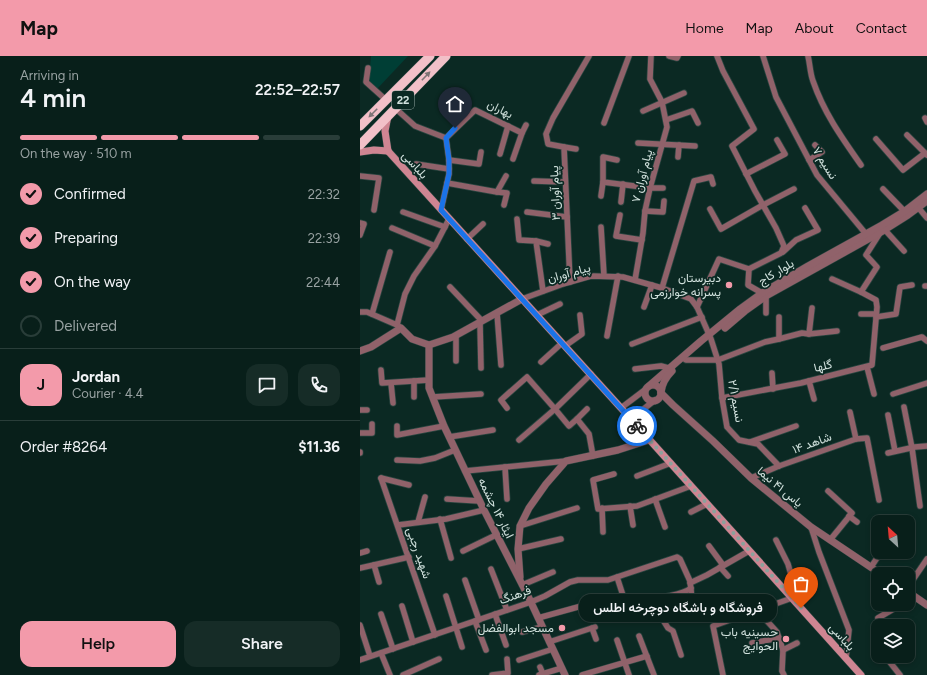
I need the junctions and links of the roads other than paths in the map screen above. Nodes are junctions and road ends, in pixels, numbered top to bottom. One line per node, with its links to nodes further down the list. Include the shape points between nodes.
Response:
1 (430, 56): 13 (highway, 22)
2 (446, 56): 15 (highway, 22, one-way to 2)
3 (589, 56): 35 (street, via 546,134 548,144)
4 (629, 56): 19 (street)
5 (651, 56): 14 (street, پیام آوران ۷, via 650,79)
6 (669, 56): 7 (street)
7 (678, 56)
8 (717, 56): 50 (street, via 754,129 732,146)
9 (763, 56): 46 (street, نسیم ۷, via 776,97)
10 (808, 56): 48 (street, via 812,79 824,108)
11 (368, 68): 13 (street, via 366,82)
12 (684, 92): 14 (street)
13 (386, 100): 22 (highway, 22, one-way to 22)
14 (662, 102): 16 (street); 18 (street, پیام آوران ۷)
15 (395, 108): 17 (highway, 22); 26 (street, via 415,126)
16 (643, 111)
17 (388, 115): 31 (highway, 22); 37 (main road, via 385,131)
18 (666, 120): 20 (street, via 692,111); 30 (street, پیام آوران ۷)
19 (604, 123)
20 (698, 123)
21 (526, 125): 24 (street, بهاران)
22 (360, 126)
23 (508, 126): 24 (street, بهاران); 26 (street, بهاران, via 475,110); 40 (street)
24 (522, 133): 43 (street)
25 (907, 135): 41 (street)
26 (446, 138): 44 (street)
27 (876, 139): 41 (street, via 904,170)
28 (777, 140): 50 (street, via 784,154)
29 (638, 143): 30 (street)
30 (662, 144): 32 (street); 59 (street, پیام آوران ۷)
31 (360, 145)
32 (679, 145): 34 (street); 42 (street)
33 (815, 145): 46 (street, via 822,152)
34 (694, 146)
35 (564, 147): 36 (street); 54 (street, پیام آوران ۳)
36 (576, 149)
37 (388, 151): 38 (main road); 75 (main road, بلباسی)
38 (360, 152)
39 (481, 152): 44 (street, via 479,164)
40 (500, 154)
41 (926, 154)
42 (678, 157)
43 (513, 159)
44 (449, 160): 49 (street)
45 (617, 160): 55 (street, via 603,157)
46 (809, 160): 91 (street, نسیم ۷, via 817,175)
47 (416, 164): 49 (street)
48 (861, 165)
49 (449, 169): 56 (street)
50 (746, 174): 70 (street)
51 (360, 176): 74 (street, via 378,178)
52 (506, 176): 63 (street)
53 (534, 181): 54 (street)
54 (566, 182): 81 (street, پیام آوران ۳)
55 (603, 182): 57 (street); 65 (street)
56 (447, 183): 63 (street); 75 (street)
57 (623, 184): 59 (street); 68 (street)
58 (713, 184): 110 (street, via 711,177 694,181)
59 (650, 188): 60 (street); 76 (street, پیام آوران ۷)
60 (663, 188)
61 (794, 189): 70 (street)
62 (883, 189): 79 (street)
63 (498, 192): 69 (street, via 507,193)
64 (927, 194): 71 (street, بلوار کاج)
65 (601, 196)
66 (664, 201): 76 (street, via 663,212)
67 (927, 201): 71 (street, بلوار کاج)
68 (620, 202)
69 (504, 205)
70 (763, 205): 73 (street, via 721,229); 100 (street, via 784,246)
71 (917, 206): 79 (street, بلوار کاج); 83 (street)
72 (805, 208): 100 (street, via 818,230 796,240)
73 (710, 209)
74 (374, 210)
75 (441, 210): 82 (main road, بلباسی)
76 (645, 211): 94 (street, پیام آوران ۷)
77 (403, 212): 87 (street)
78 (527, 212): 81 (street)
79 (907, 213): 90 (street, بلوار کاج); 91 (street, بلوار کاج)
80 (620, 215): 94 (street, via 616,236)
81 (567, 217): 106 (street, پیام آوران ۳)
82 (449, 218): 87 (street); 93 (main road, بلباسی)
83 (927, 218)
84 (517, 219): 95 (street, via 519,240)
85 (360, 223): 92 (street, via 364,224)
86 (482, 224): 93 (street)
87 (445, 227): 97 (street)
88 (601, 227): 102 (street)
89 (392, 228): 97 (street)
90 (883, 231): 98 (street); 112 (street, via 866,255 876,267); 113 (street, بلوار کاج)
91 (866, 234): 113 (street, بلوار کاج)
92 (360, 235)
93 (467, 239): 114 (main road, بلباسی)
94 (642, 240): 105 (street, پیام آوران ۷)
95 (536, 241): 96 (street); 111 (street)
96 (548, 244)
97 (435, 246): 131 (street, via 405,294)
98 (904, 251)
99 (390, 252): 124 (street)
100 (782, 253): 101 (street)
101 (749, 269): 113 (street, via 748,285); 118 (street, via 719,259)
102 (604, 276): 103 (street, پیام آوران); 106 (street, پیام آوران, via 591,276)
103 (618, 276): 105 (street, پیام آوران); 135 (street)
104 (832, 279): 112 (street)
105 (635, 280): 107 (street, پیام آوران)
106 (570, 282): 111 (street, پیام آوران)
107 (652, 285): 110 (street, پیام آوران); 117 (street)
108 (912, 285): 123 (street, via 900,287 896,314)
109 (450, 287): 130 (street)
110 (662, 288): 115 (street, پیام آوران)
111 (543, 291): 114 (street, پیام آوران)
112 (861, 292): 123 (street, via 876,300)
113 (764, 294): 122 (street); 136 (street, بلوار کاج, via 740,309)
114 (522, 299): 121 (street); 126 (main road, بلباسی)
115 (691, 299): 118 (street, نسیم ۲/۱)
116 (560, 304): 126 (street)
117 (644, 307)
118 (697, 307): 128 (street, نسیم ۲/۱)
119 (812, 308): 133 (street)
120 (360, 312): 124 (street)
121 (497, 313): 130 (street); 148 (street)
122 (766, 313)
123 (876, 313): 125 (street); 149 (street, via 872,365)
124 (372, 314): 131 (street)
125 (861, 314)
126 (537, 315): 141 (main road, بلباسی)
127 (580, 315): 141 (street, via 582,334)
128 (702, 317): 136 (street, نسیم ۲/۱); 139 (street)
129 (779, 317): 137 (street)
130 (481, 322): 134 (street); 150 (street)
131 (399, 327): 140 (street, via 412,339); 143 (street, via 371,347)
132 (837, 331): 133 (street)
133 (809, 334): 137 (street)
134 (456, 336): 140 (street); 146 (street)
135 (607, 336)
136 (710, 336): 144 (street, بلوار کاج); 145 (street, نسیم ۲/۱)
137 (779, 339): 145 (street)
138 (927, 341): 142 (street, via 922,337)
139 (632, 344)
140 (428, 345): 156 (street, ایثار ۱۴ چشمه)
141 (564, 345): 147 (street); 155 (main road, بلباسی)
142 (883, 348)
143 (360, 351)
144 (684, 359): 145 (street); 152 (street, بلوار کاج)
145 (718, 360): 169 (street, نسیم ۲/۱)
146 (456, 361)
147 (541, 362)
148 (501, 365)
149 (867, 367): 158 (street, گلها); 165 (street)
150 (482, 368)
151 (635, 369): 152 (street, via 661,366)
152 (672, 369): 161 (street, بلوار کاج); 163 (street, بلوار کاج, via 662,385)
153 (381, 370): 159 (street, via 382,384)
154 (772, 373): 162 (street)
155 (591, 374): 176 (main road, بلباسی); 177 (street)
156 (429, 380): 157 (street); 168 (street, ایثار ۱۴ چشمه)
157 (414, 381): 159 (street); 167 (street)
158 (809, 381): 162 (street, گلها); 170 (street)
159 (391, 383): 172 (street)
160 (927, 383): 166 (street)
161 (648, 388): 163 (street, via 655,385); 171 (street, via 648,398); 176 (street, بلوار کاج)
162 (773, 389): 169 (street, گلها)
163 (661, 392): 171 (street); 173 (street, یاس ۴۱ نیما)
164 (481, 394): 168 (street)
165 (874, 394)
166 (893, 394)
167 (414, 397)
168 (433, 397): 187 (street, ایثار ۱۴ چشمه)
169 (722, 398): 195 (street, نسیم ۲/۱, via 727,427 739,440)
170 (814, 399)
171 (655, 400): 173 (street); 184 (street)
172 (393, 403)
173 (674, 406): 210 (street, یاس ۴۱ نیما)
174 (904, 407): 197 (street)
175 (507, 408): 177 (street, via 501,400 527,378)
176 (621, 408): 184 (main road, بلباسی)
177 (554, 409): 183 (street, via 569,426); 193 (street)
178 (587, 409): 183 (street)
179 (360, 410): 180 (street)
180 (367, 410)
181 (850, 412): 192 (street)
182 (888, 415): 199 (street)
183 (577, 419): 201 (street, via 589,434)
184 (631, 419): 194 (main road, بلباسی)
185 (372, 424): 190 (street, via 372,433)
186 (397, 426): 187 (street, via 397,435)
187 (444, 426): 191 (street, ایثار ۱۴ چشمه)
188 (796, 426): 195 (street)
189 (493, 430): 191 (street)
190 (360, 433)
191 (450, 437): 198 (street, ایثار ۱۴ چشمه)
192 (856, 439): 205 (street, شاهد ۱۴); 218 (street, via 867,438)
193 (519, 440)
194 (650, 440): 201 (street); 204 (main road, بلباسی)
195 (750, 442): 205 (street, نسیم ۲/۱, via 758,444)
196 (927, 446): 197 (street)
197 (912, 448): 199 (street); 222 (street)
198 (455, 450): 202 (street, via 420,461); 207 (street, ایثار ۱۴ چشمه)
199 (895, 451): 200 (street)
200 (888, 453)
201 (593, 456): 203 (street)
202 (397, 460)
203 (566, 461): 206 (street); 233 (street, via 529,508)
204 (671, 463): 209 (street); 212 (main road, بلباسی)
205 (779, 466): 210 (street, شاهد ۱۴)
206 (505, 467): 207 (street); 215 (street)
207 (465, 471): 219 (street, ایثار ۱۴ چشمه)
208 (614, 474): 224 (street, via 593,480 598,509)
209 (637, 476)
210 (751, 478): 235 (street, یاس ۴۱ نیما)
211 (409, 485): 231 (street, شهید رجبی, via 382,478)
212 (691, 486): 217 (street); 220 (main road, بلباسی)
213 (828, 491): 227 (street, via 852,513)
214 (425, 497): 229 (street)
215 (507, 498)
216 (447, 499): 219 (street)
217 (655, 499): 221 (street); 234 (street)
218 (879, 500)
219 (479, 501): 225 (street, ایثار ۱۴ چشمه)
220 (708, 504): 226 (street); 243 (main road, بلباسی)
221 (630, 506): 224 (street); 232 (street)
222 (920, 506)
223 (577, 508): 233 (street)
224 (602, 508): 236 (street)
225 (484, 510): 228 (street); 237 (street, ایثار ۱۴ چشمه)
226 (691, 512)
227 (849, 516): 230 (street); 240 (street)
228 (440, 519): 229 (street); 248 (street)
229 (418, 522): 231 (street)
230 (857, 522)
231 (398, 525): 247 (street, شهید رجبی)
232 (633, 525)
233 (520, 526): 242 (street)
234 (664, 527)
235 (811, 527): 240 (street, یاس ۴۱ نیما); 307 (street, via 849,630)
236 (603, 532)
237 (496, 535): 245 (street); 262 (street, ایثار ۱۴ چشمه)
238 (561, 539): 242 (street)
239 (776, 540): 272 (street, via 788,564)
240 (830, 540): 253 (street, یاس ۴۱ نیما)
241 (709, 546): 252 (street)
242 (518, 549): 262 (street)
243 (749, 550): 252 (street); 265 (main road, بلباسی)
244 (367, 551): 246 (street)
245 (463, 551)
246 (360, 553)
247 (409, 557): 251 (street); 288 (street, شهید رجبی)
248 (451, 558)
249 (927, 558): 258 (street)
250 (876, 559): 253 (street)
251 (374, 565): 254 (street); 261 (street)
252 (722, 566): 257 (street); 263 (street)
253 (871, 567)
254 (360, 568)
255 (491, 569): 273 (street)
256 (553, 572): 262 (street)
257 (728, 576)
258 (915, 576)
259 (617, 577): 263 (street, فرهنگ, via 678,557); 267 (street, فرهنگ, via 608,580 574,581); 271 (street)
260 (465, 580): 283 (street)
261 (379, 582)
262 (521, 583): 267 (street, ایثار ۱۴ چشمه)
263 (690, 585): 280 (street); 304 (street, via 689,590 685,592 662,599 663,620 673,631)
264 (446, 596): 285 (street)
265 (792, 598): 272 (main road, بلباسی); 275 (street)
266 (915, 599): 269 (street)
267 (531, 602): 273 (street, فرهنگ); 281 (street, ایثار ۱۴ چشمه)
268 (596, 602): 281 (street)
269 (927, 605)
270 (402, 606): 293 (street)
271 (626, 606): 274 (street); 279 (street)
272 (801, 608): 307 (main road, بلباسی)
273 (507, 610): 278 (street, فرهنگ)
274 (613, 611)
275 (758, 611): 290 (street, via 777,632); 323 (street, via 713,626)
276 (890, 611): 282 (street)
277 (381, 614): 299 (street)
278 (495, 614): 283 (street, فرهنگ); 296 (street)
279 (629, 614)
280 (694, 617)
281 (538, 618): 286 (street, ایثار ۱۴ چشمه)
282 (878, 618)
283 (477, 620): 285 (street, فرهنگ); 301 (street)
284 (360, 625): 305 (street)
285 (456, 627): 288 (street, فرهنگ); 298 (street)
286 (542, 627): 287 (street); 294 (street, ایثار ۱۴ چشمه)
287 (522, 632)
288 (435, 634): 293 (street, فرهنگ)
289 (639, 636): 306 (street)
290 (779, 638): 295 (street); 302 (street)
291 (596, 639): 294 (street, via 594,628)
292 (617, 640): 312 (street)
293 (413, 642): 299 (street, فرهنگ)
294 (549, 642): 300 (street, ایثار ۱۴ چشمه)
295 (752, 643)
296 (506, 644)
297 (797, 644): 302 (street)
298 (462, 647)
299 (393, 649): 303 (street, فرهنگ)
300 (553, 649): 311 (street); 315 (street, ایثار ۱۴ چشمه)
301 (486, 650)
302 (783, 650): 324 (street)
303 (381, 653): 305 (street, فرهنگ); 317 (street)
304 (681, 655)
305 (370, 656): 310 (street, فرهنگ)
306 (647, 656): 312 (street); 322 (street)
307 (846, 658): 325 (main road, بلباسی)
308 (439, 659): 318 (street)
309 (507, 659): 319 (street, via 508,673)
310 (360, 660)
311 (519, 660)
312 (624, 663): 320 (street); 321 (street)
313 (891, 663): 326 (street)
314 (540, 666): 316 (street)
315 (563, 671): 316 (street)
316 (541, 674)
317 (390, 675)
318 (403, 675)
319 (492, 675)
320 (582, 675)
321 (629, 675)
322 (654, 675)
323 (723, 675)
324 (784, 675)
325 (862, 675)
326 (900, 675)

